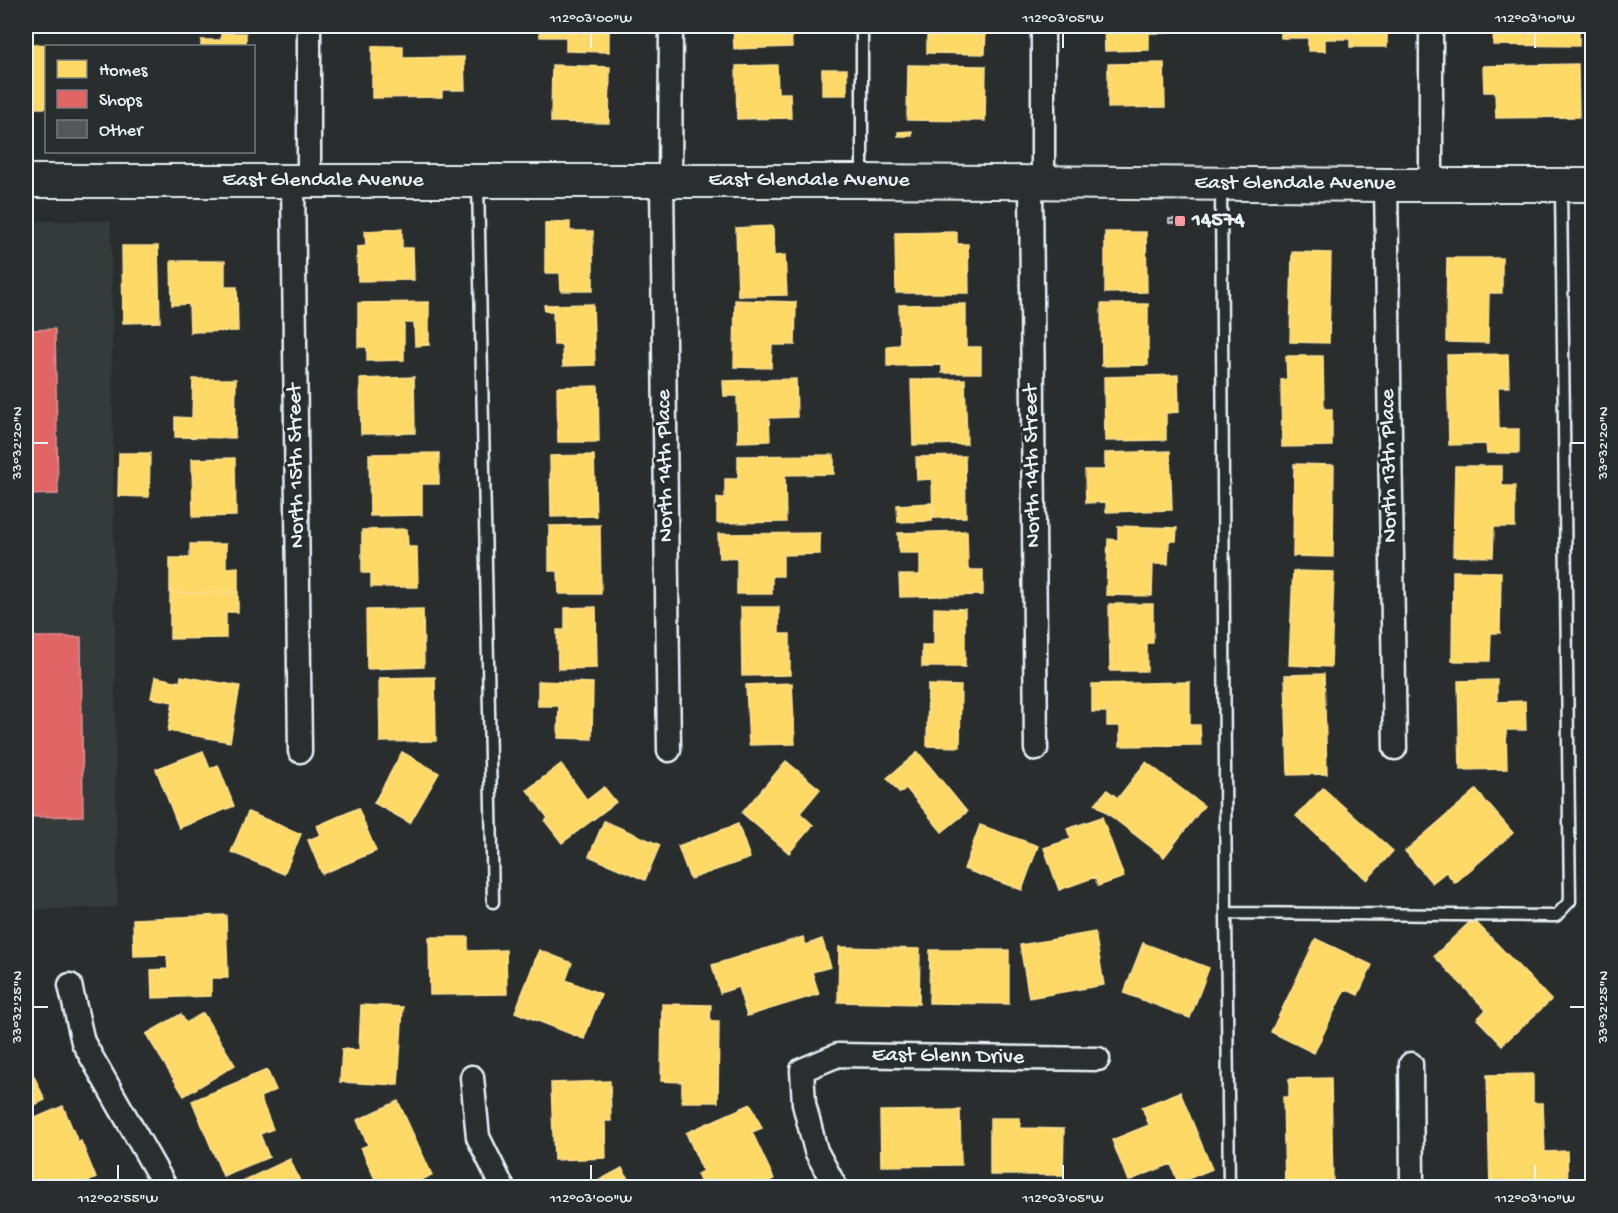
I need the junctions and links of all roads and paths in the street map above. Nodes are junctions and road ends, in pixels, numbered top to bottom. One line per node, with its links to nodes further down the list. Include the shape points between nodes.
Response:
1 (309, 26): 7 (street, North 15th Street)
2 (671, 26): 9 (street, North 14th Place)
3 (862, 26): 10 (lane)
4 (1043, 26): 11 (street, North 14th Street)
5 (1431, 26): 14 (street)
6 (26, 181): 7 (main road, East Glendale Avenue)
7 (301, 181): 8 (main road, East Glendale Avenue); 20 (street, North 15th Street)
8 (478, 181): 9 (main road, East Glendale Avenue); 21 (lane)
9 (666, 181): 10 (main road, East Glendale Avenue); 19 (street, North 14th Place)
10 (862, 181): 11 (main road, East Glendale Avenue)
11 (1037, 182): 12 (main road, East Glendale Avenue); 18 (street, North 14th Street)
12 (1221, 184): 13 (main road, East Glendale Avenue); 22 (lane)
13 (1386, 185): 14 (main road, East Glendale Avenue); 17 (street, North 13th Place)
14 (1431, 185): 15 (main road, East Glendale Avenue)
15 (1561, 185): 16 (main road, East Glendale Avenue); 22 (lane, via 1570,901 1556,916)
16 (1593, 185)
17 (1395, 748)
18 (1036, 749)
19 (669, 750)
20 (300, 752)
21 (493, 903)
22 (1226, 914): 30 (lane)
23 (70, 984): 27 (street, via 82,1042)
24 (1098, 1059): 29 (street, East Glenn Drive, via 838,1055 802,1070 804,1104 816,1151)
25 (1411, 1065): 31 (street)
26 (471, 1077): 28 (street, via 478,1137)
27 (166, 1188)
28 (503, 1188)
29 (836, 1188)
30 (1229, 1188)
31 (1412, 1188)

